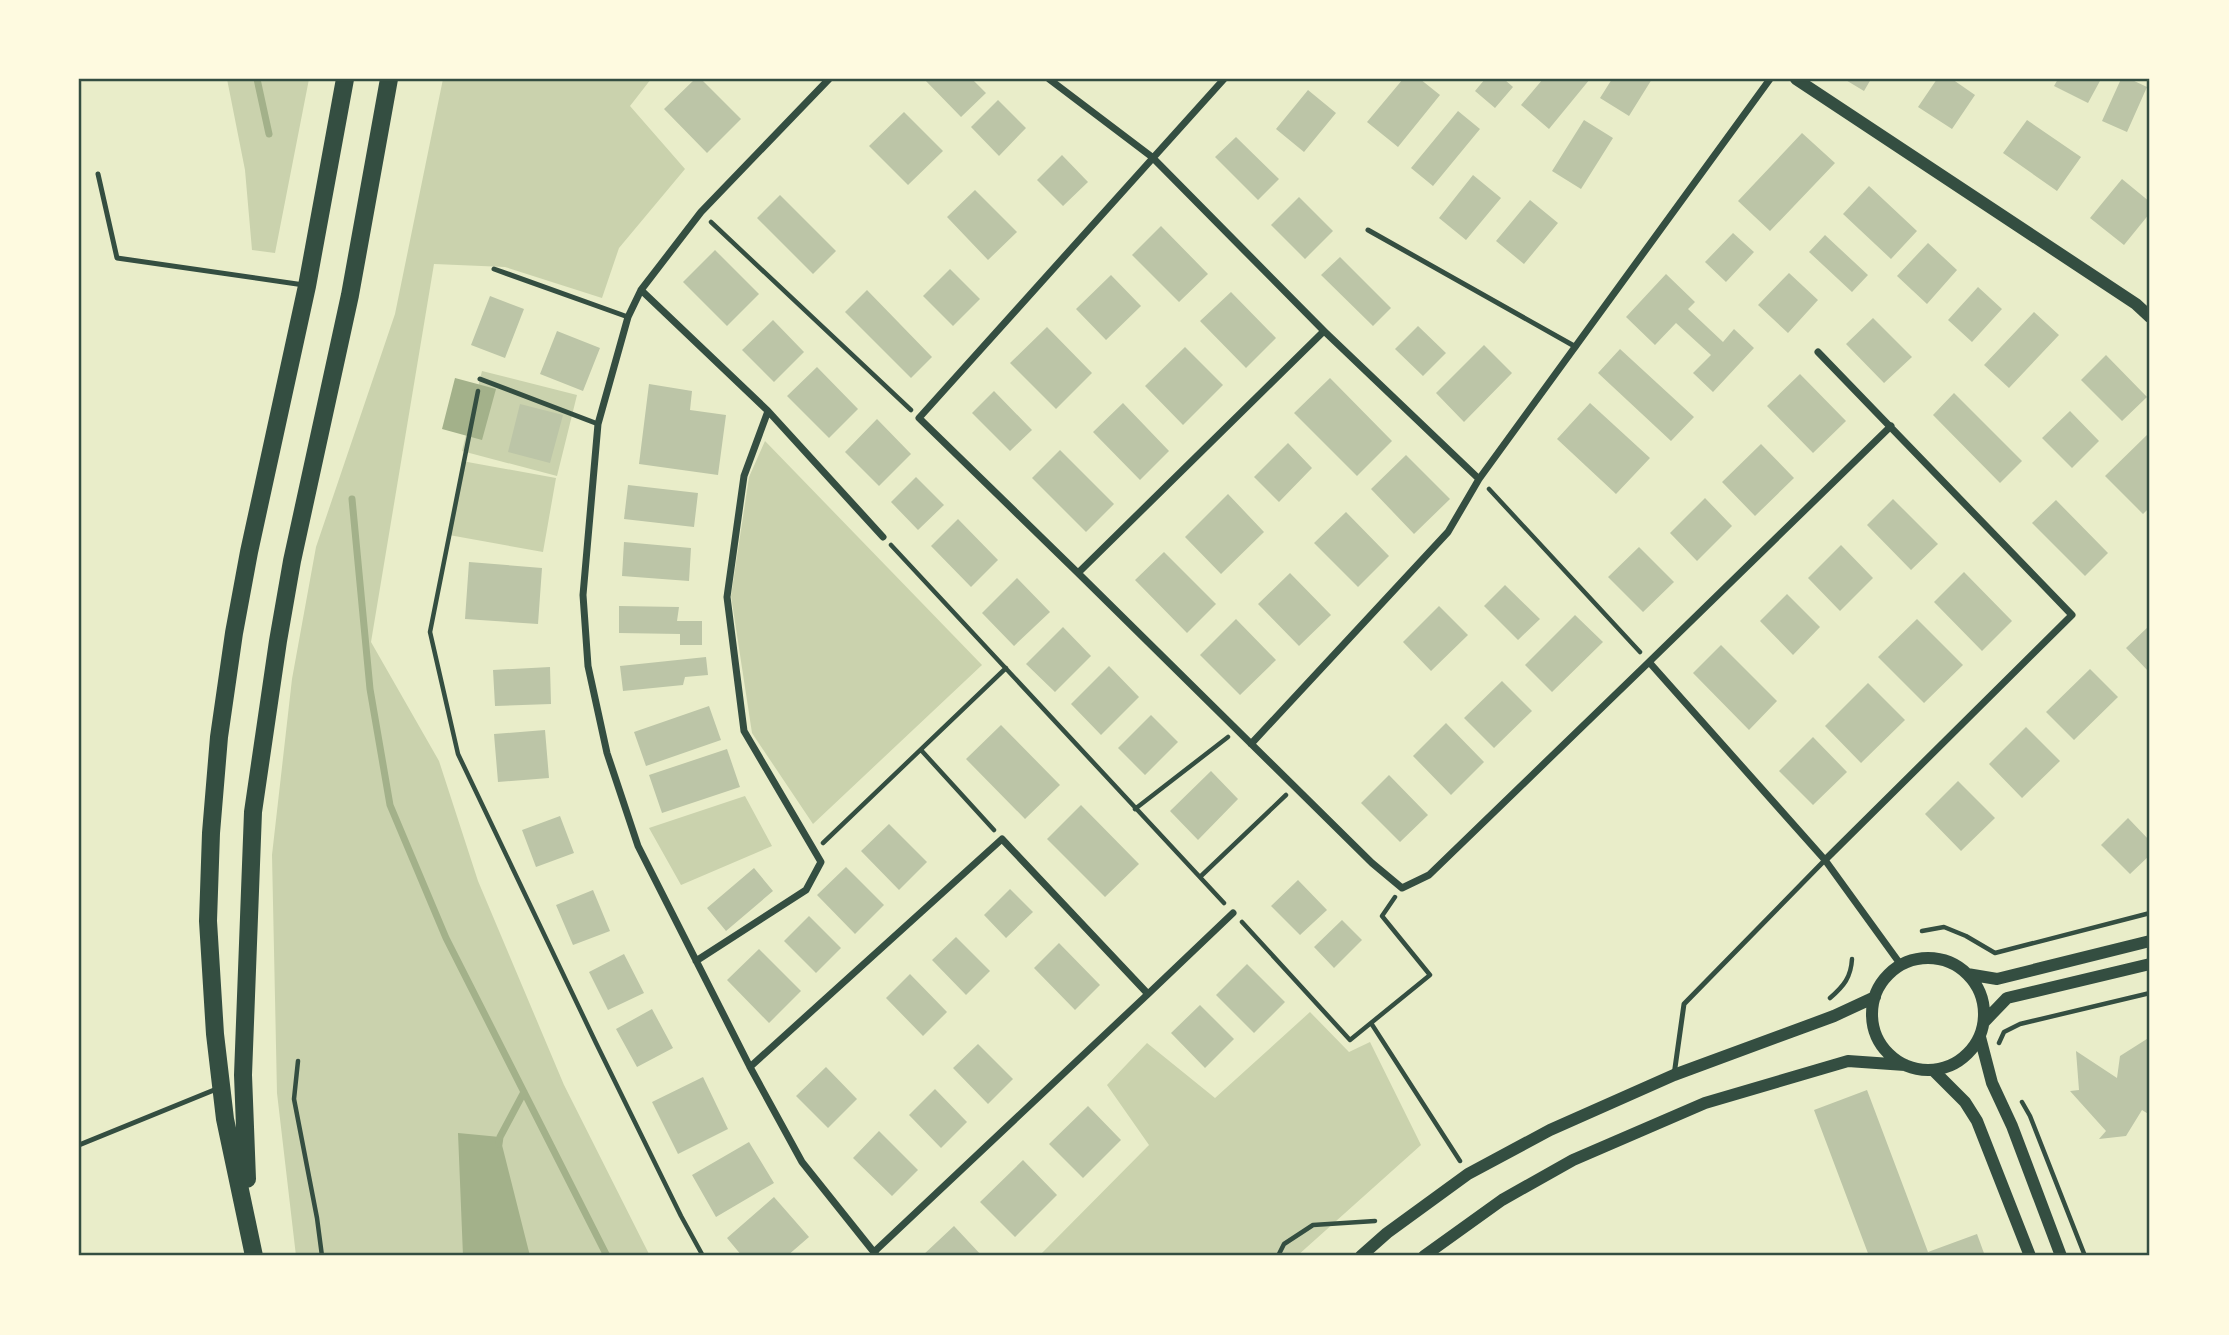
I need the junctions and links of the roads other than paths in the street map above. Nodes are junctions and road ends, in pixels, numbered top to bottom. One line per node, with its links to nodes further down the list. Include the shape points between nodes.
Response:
1 (345, 79): 12 (main road)
2 (390, 79): 45 (main road, via 350,295 292,561 253,813 243,1075)
3 (829, 79): 13 (street, via 701,212)
4 (1049, 79): 8 (street)
5 (1224, 79): 8 (street)
6 (1770, 79): 17 (street)
7 (1796, 79): 15 (street)
8 (1152, 156): 16 (street); 25 (street, via 919,418)
9 (98, 174): 12 (lane, via 117,258)
10 (1368, 230): 17 (lane)
11 (494, 269): 14 (lane)
12 (307, 286): 43 (main road, via 249,552 219,737 208,921)
13 (640, 290): 14 (street); 20 (street)
14 (628, 317): 21 (street)
15 (2150, 317)
16 (1324, 331): 23 (street); 25 (street)
17 (1576, 347): 23 (street)
18 (1818, 352): 22 (street)
19 (480, 379): 21 (lane)
20 (768, 411): 24 (street); 31 (street, via 744,476 727,597 744,731 821,862 806,890)
21 (598, 424): 31 (street, via 583,595 588,666 607,753 638,846)
22 (1891, 426): 26 (street); 28 (street, via 2072,615)
23 (1479, 478): 27 (street, via 1448,532)
24 (883, 537)
25 (1078, 573): 27 (street)
26 (1649, 662): 27 (street, via 1429,876 1402,888); 28 (street)
27 (1251, 744)
28 (1825, 860): 33 (street); 42 (lane, via 1684,1004)
29 (1233, 913): 35 (street)
30 (2150, 941): 34 (street, via 1997,979)
31 (696, 961): 40 (street)
32 (2150, 964): 37 (street, via 2007,998)
33 (1901, 965): 34 (street, via 1935,958); 36 (street, via 1889,974)
34 (1967, 974): 37 (street, via 1980,992)
35 (1148, 993): 40 (street, via 1002,839); 46 (street)
36 (1875, 997): 39 (street, via 1872,1010 1877,1037); 42 (street)
37 (1984, 1022): 38 (street)
38 (1980, 1037): 41 (street, via 1961,1059); 51 (street, via 1992,1083)
39 (1905, 1065): 41 (street); 49 (street, via 1848,1061 1705,1102 1573,1160 1502,1200)
40 (750, 1067): 46 (street, via 802,1162)
41 (1933, 1070): 50 (street, via 1977,1121)
42 (1674, 1075): 48 (street, via 1550,1130 1468,1174)
43 (221, 1087): 44 (lane); 45 (main road)
44 (79, 1145)
45 (249, 1231): 47 (main road)
46 (876, 1254)
47 (254, 1256)
48 (1361, 1256)
49 (1424, 1256)
50 (2030, 1256)
51 (2061, 1256)

